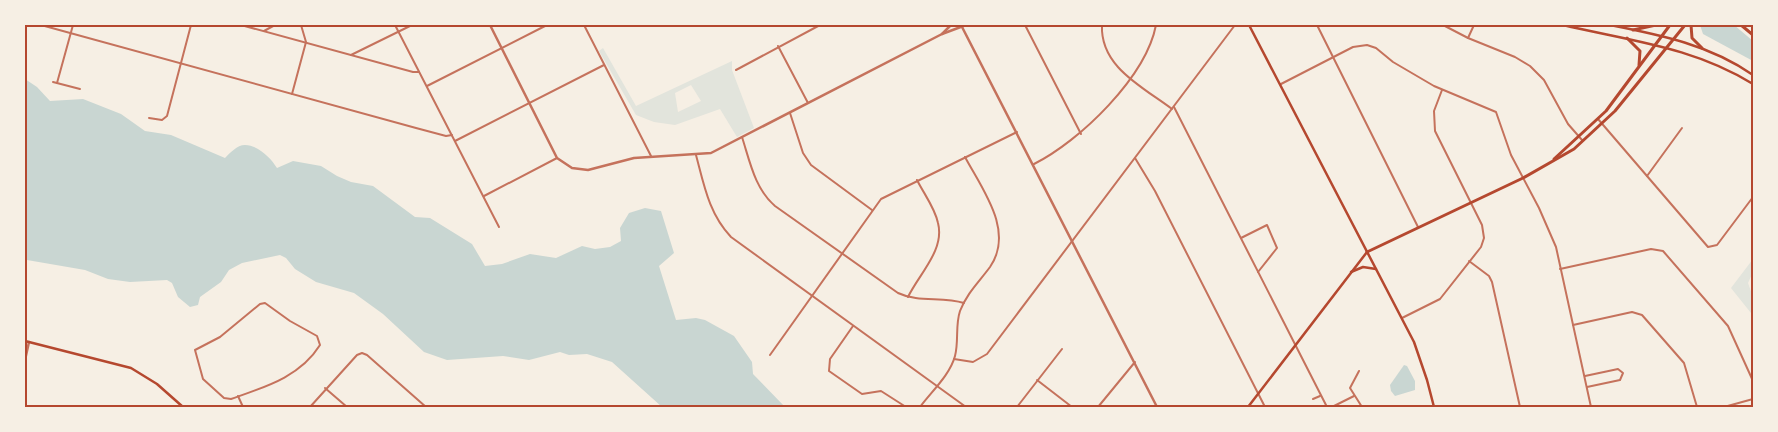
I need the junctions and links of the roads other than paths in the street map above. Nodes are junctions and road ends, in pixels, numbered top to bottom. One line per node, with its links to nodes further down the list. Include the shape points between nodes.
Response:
1 (41, 25): 33 (street)
2 (73, 25): 33 (street)
3 (191, 25): 48 (street)
4 (241, 25): 31 (street)
5 (275, 25): 31 (street)
6 (301, 25): 40 (street)
7 (395, 25): 32 (street)
8 (412, 25): 32 (street)
9 (490, 25): 44 (street)
10 (547, 25): 44 (street)
11 (584, 25): 49 (street)
12 (820, 25): 42 (street)
13 (951, 25): 34 (street)
14 (1025, 25): 72 (street)
15 (1102, 25): 54 (street, via 1106,52)
16 (1156, 25): 54 (street, via 1148,48)
17 (1235, 25): 65 (street)
18 (1249, 25): 57 (main road)
19 (1317, 25): 47 (street)
20 (1443, 25): 37 (street)
21 (1474, 25): 37 (street)
22 (1563, 25): 38 (main road)
23 (1610, 25): 30 (main road)
24 (1656, 25): 30 (main road)
25 (1670, 25): 36 (main road)
26 (1685, 25): 39 (main road)
27 (1691, 25): 45 (main road, via 1692,38)
28 (1741, 25): 35 (main road)
29 (963, 26): 34 (street); 71 (street)
30 (1633, 30): 36 (main road)
31 (263, 31): 40 (street)
32 (399, 32): 46 (street); 52 (street)
33 (71, 33): 48 (street); 56 (street)
34 (942, 34): 64 (street)
35 (1753, 35)
36 (1662, 36): 39 (main road); 41 (main road)
37 (1468, 38): 75 (street, via 1515,57 1532,68 1549,88 1562,114)
38 (1627, 38): 41 (main road); 50 (main road, via 1640,51)
39 (1673, 39): 43 (main road); 45 (main road)
40 (306, 43): 46 (street); 62 (street)
41 (1656, 44): 43 (main road); 50 (main road)
42 (778, 46): 51 (street); 64 (street)
43 (1666, 47): 58 (main road, via 1719,65); 69 (main road)
44 (501, 48): 59 (street); 63 (street)
45 (1702, 48): 53 (main road)
46 (351, 56): 52 (street)
47 (1332, 57): 57 (street); 61 (street, via 1357,46 1371,46); 93 (street)
48 (182, 64): 62 (street); 67 (street, via 167,116 162,120)
49 (604, 65): 63 (street); 79 (street)
50 (1639, 66): 68 (main road)
51 (736, 70)
52 (419, 72): 59 (street)
53 (1753, 75)
54 (1130, 77): 65 (street); 72 (street)
55 (53, 82): 56 (street)
56 (57, 83): 60 (street)
57 (1281, 84): 96 (main road)
58 (1753, 84)
59 (427, 86): 73 (street)
60 (80, 89)
61 (1442, 90): 86 (street, via 1496,112 1510,155); 90 (street, via 1434,111 1435,131)
62 (292, 94): 73 (street)
63 (530, 103): 76 (street); 81 (street)
64 (808, 103): 66 (street)
65 (1173, 108): 82 (street); 94 (street)
66 (790, 113): 74 (street); 91 (street, via 803,153 811,165)
67 (149, 118)
68 (1598, 119): 69 (street); 75 (main road)
69 (1602, 124): 77 (main road); 85 (street)
70 (1682, 128): 85 (street)
71 (1017, 132): 80 (street); 84 (street)
72 (1081, 134): 84 (street)
73 (452, 135): 76 (street)
74 (742, 137): 78 (street, via 711,153); 97 (street, via 757,184 766,197)
75 (1580, 138): 77 (street); 83 (main road)
76 (455, 141): 88 (street)
77 (1583, 142): 83 (main road)
78 (696, 155): 79 (street); 103 (street, via 711,208 724,230 737,243)
79 (651, 157): 81 (street, via 582,170 567,166)
80 (965, 157): 87 (street); 105 (street, via 995,214 1000,234 993,262)
81 (557, 158): 88 (street)
82 (1135, 158): 95 (street); 124 (street)
83 (1552, 162): 86 (main road)
84 (1033, 164): 95 (street)
85 (1646, 176): 89 (street, via 1708,248 1717,245)
86 (1523, 178): 90 (main road); 99 (street, via 1553,238)
87 (918, 180): 91 (street, via 887,195); 104 (street, via 936,216 939,236 936,249)
88 (483, 196): 92 (street)
89 (1753, 197)
90 (1471, 202): 93 (main road); 98 (street, via 1485,234 1483,243)
91 (872, 210): 97 (street)
92 (499, 227)
93 (1418, 227): 96 (main road)
94 (1241, 238): 101 (street); 101 (street, via 1267,225 1277,248)
95 (1072, 241): 115 (street, via 987,354 973,362); 116 (street)
96 (1366, 252): 100 (main road); 102 (main road)
97 (842, 253): 103 (street); 104 (street)
98 (1469, 261): 106 (street, via 1440,299); 148 (street, via 1492,282)
99 (1560, 268): 107 (street); 120 (street, via 1651,249 1663,251 1728,326)
100 (1376, 269): 102 (main road, via 1360,268); 106 (main road)
101 (1258, 272): 111 (street)
102 (1349, 272): 111 (main road)
103 (812, 296): 108 (street); 113 (street)
104 (908, 297): 105 (street)
105 (964, 303): 115 (street, via 957,326)
106 (1402, 318): 147 (main road, via 1423,364)
107 (1573, 325): 118 (street); 150 (street, via 1632,312 1642,314 1684,363)
108 (853, 326): 121 (street); 135 (street, via 830,360 830,372 859,393 881,392)
109 (25, 341): 110 (main road)
110 (29, 342): 114 (street); 130 (main road, via 131,368 157,384)
111 (1294, 345): 124 (main road); 125 (street)
112 (1062, 349): 119 (street)
113 (770, 355)
114 (25, 360)
115 (954, 360): 121 (street)
116 (1134, 362): 140 (street); 141 (street)
117 (1359, 371): 127 (street, via 1350,386)
118 (1584, 377): 122 (street); 122 (street, via 1618,369 1623,373 1620,380)
119 (1037, 380): 138 (street); 139 (street)
120 (1753, 380)
121 (936, 386): 136 (street); 137 (street)
122 (1587, 387): 149 (street)
123 (325, 388): 132 (street); 133 (street); 134 (street, via 362,353)
124 (1257, 394): 142 (main road); 143 (street)
125 (1321, 395): 128 (street); 144 (street)
126 (238, 396): 126 (street, via 224,398 205,382 195,351 220,338 265,303 317,336 319,347 301,368 288,377); 131 (street)
127 (1354, 396): 145 (street); 146 (street)
128 (1313, 399)
129 (1753, 399): 151 (street)
130 (183, 407)
131 (243, 407)
132 (310, 407)
133 (346, 407)
134 (426, 407)
135 (906, 407)
136 (920, 407)
137 (966, 407)
138 (1017, 407)
139 (1072, 407)
140 (1098, 407)
141 (1157, 407)
142 (1248, 407)
143 (1265, 407)
144 (1327, 407)
145 (1332, 407)
146 (1362, 407)
147 (1434, 407)
148 (1520, 407)
149 (1591, 407)
150 (1698, 407)
151 (1724, 407)

